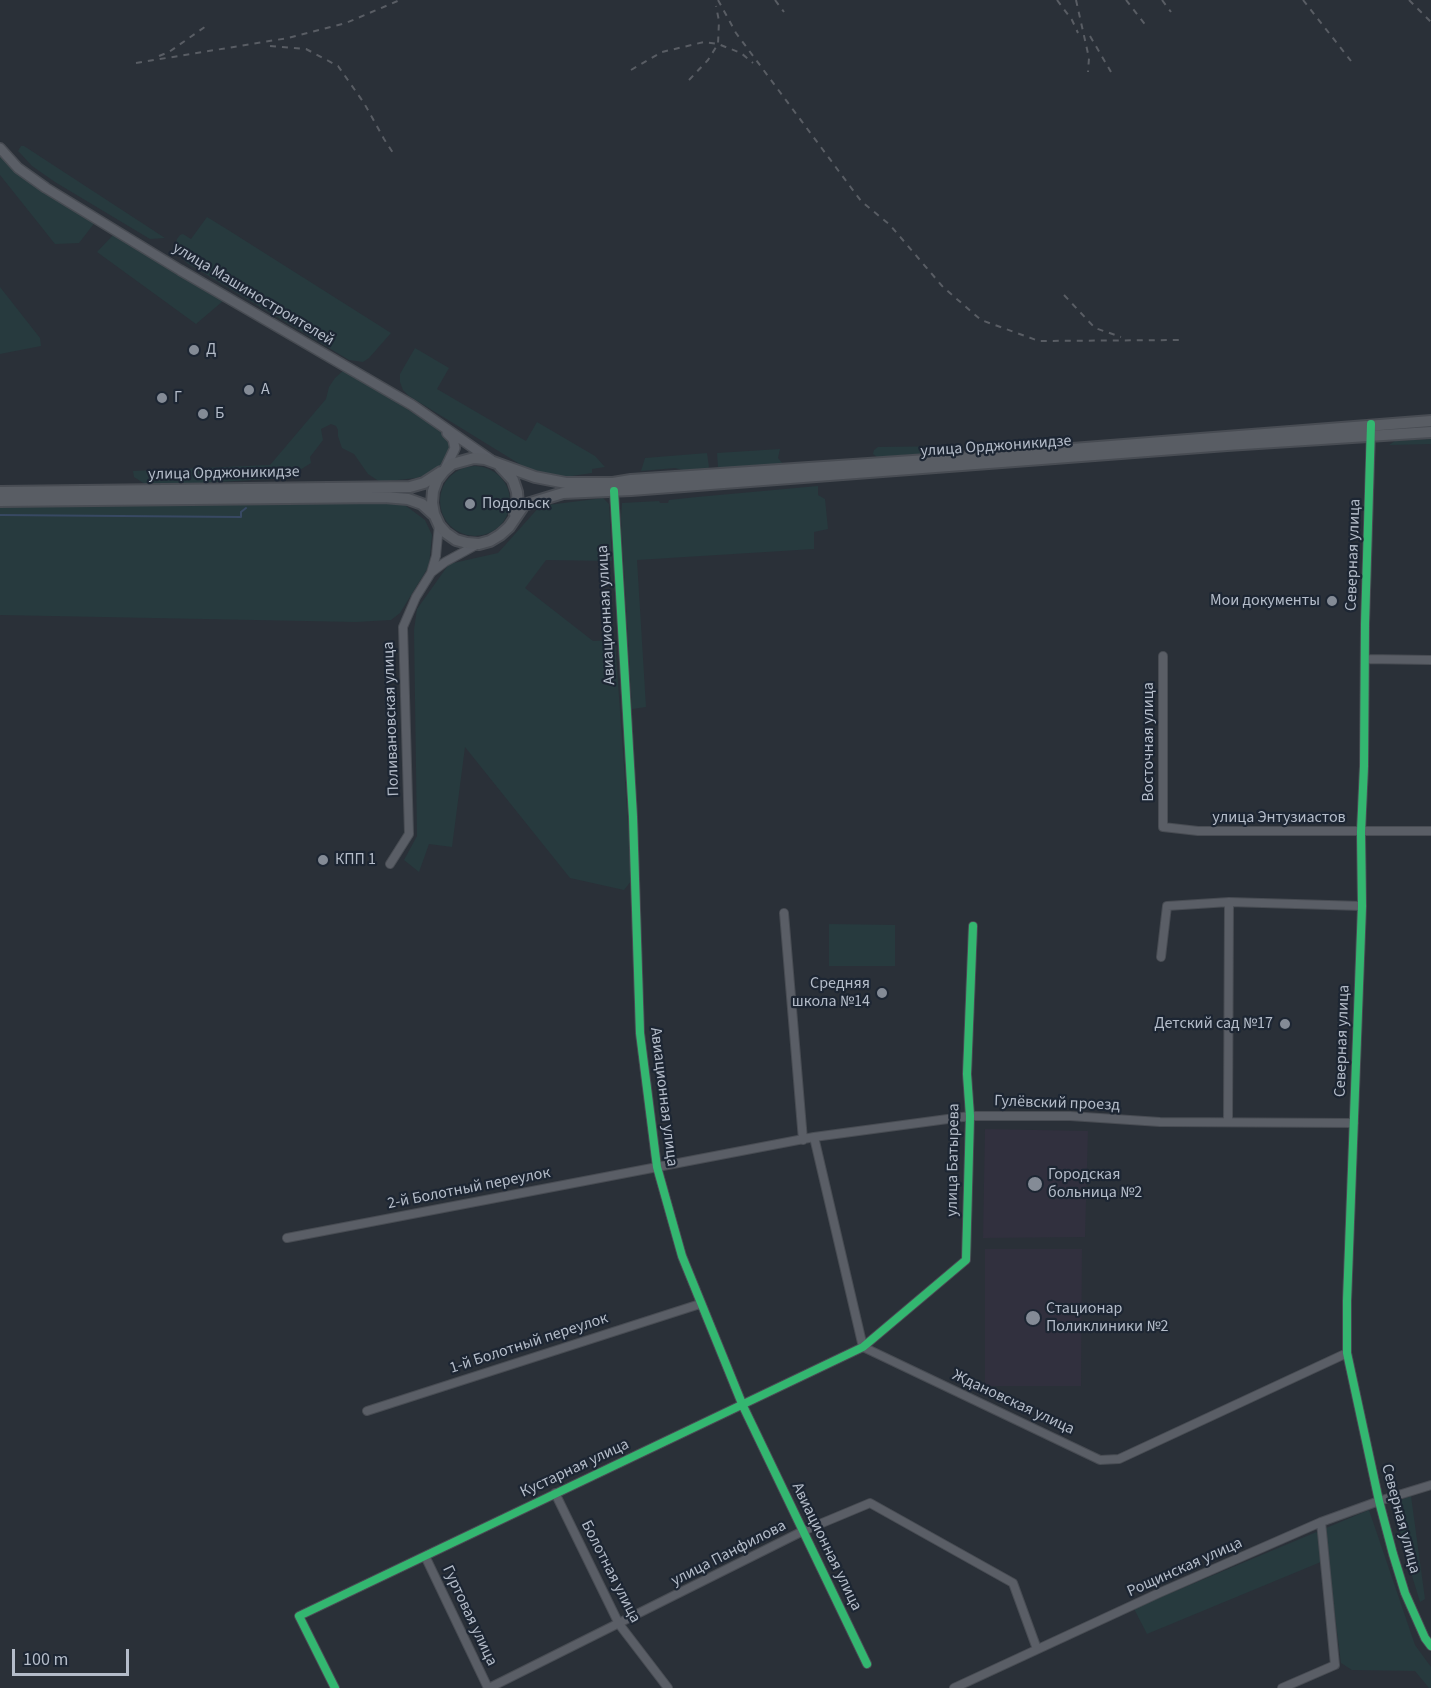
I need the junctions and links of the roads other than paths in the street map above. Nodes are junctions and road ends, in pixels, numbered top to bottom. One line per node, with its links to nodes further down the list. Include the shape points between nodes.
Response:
1 (0, 148): 2 (street, улица Машиностроителей, via 18,168 46,188)
2 (412, 405): 6 (street, улица Машиностроителей); 7 (street, via 453,440 455,448)
3 (1431, 421): 4 (main road, улица Орджоникидзе)
4 (1371, 430): 5 (main road, улица Орджоникидзе); 8 (main road, улица Орджоникидзе, via 631,480); 9 (main road, улица Орджоникидзе); 18 (street, Северная улица)
5 (1431, 432)
6 (495, 463): 7 (main road, via 474,458 452,464); 8 (main road); 13 (main road, via 515,486)
7 (444, 471): 10 (main road, улица Орджоникидзе, via 410,487); 12 (main road, via 433,491)
8 (565, 488): 9 (main road, улица Орджоникидзе); 13 (main road, via 524,505)
9 (614, 491): 34 (street, Авиационная улица, via 633,817 640,1034)
10 (0, 492)
11 (0, 501): 12 (main road, улица Орджоникидзе, via 384,497 408,499)
12 (434, 514): 14 (main road)
13 (515, 517): 15 (main road, via 500,535)
14 (439, 525): 15 (main road, via 456,540); 16 (street)
15 (479, 544): 16 (street)
16 (431, 573): 23 (street, Поливановская улица, via 403,627 409,834)
17 (1163, 656): 20 (street, Восточная улица)
18 (1365, 660): 19 (street); 22 (street, Северная улица)
19 (1431, 660)
20 (1163, 827): 22 (street, улица Энтузиастов, via 1198,831)
21 (1431, 831): 22 (street, улица Энтузиастов)
22 (1361, 832): 25 (street, Северная улица)
23 (390, 864)
24 (1229, 902): 25 (street); 28 (street, via 1167,906); 30 (street)
25 (1362, 906): 31 (street, Северная улица)
26 (784, 913): 33 (street)
27 (973, 926): 29 (street, улица Батырева, via 967,1074)
28 (1161, 957)
29 (970, 1116): 30 (street, Гулёвский проезд); 32 (street, Гулёвский проезд); 37 (street, улица Батырева, via 966,1260)
30 (1227, 1122): 31 (street, Гулёвский проезд)
31 (1354, 1123): 38 (street, Северная улица)
32 (814, 1137): 33 (street, Гулёвский проезд); 37 (street)
33 (803, 1140): 34 (street, Гулёвский проезд)
34 (657, 1167): 35 (street, 2-й Болотный переулок); 36 (street, Авиационная улица)
35 (287, 1239)
36 (700, 1304): 39 (street, Авиационная улица); 40 (street, 1-й Болотный переулок)
37 (863, 1347): 38 (street, Ждановская улица, via 1100,1460 1119,1459); 39 (street, Кустарная улица)
38 (1347, 1353): 43 (street, Северная улица)
39 (742, 1406): 42 (street, Кустарная улица); 45 (street, Авиационная улица)
40 (367, 1411)
41 (1431, 1485): 43 (street, Рощинская улица)
42 (555, 1492): 46 (street, Кустарная улица); 47 (street, Болотная улица)
43 (1379, 1501): 44 (street, Рощинская улица); 48 (street, Северная улица, via 1405,1593)
44 (1321, 1522): 50 (street, Рощинская улица); 56 (street, via 1335,1665)
45 (803, 1531): 47 (street, улица Панфилова); 50 (street, улица Панфилова, via 870,1503 1012,1583); 51 (street, Авиационная улица)
46 (425, 1556): 52 (street, Кустарная улица, via 299,1616); 53 (street, Гуртовая улица)
47 (619, 1624): 53 (street, улица Панфилова); 54 (street, Болотная улица)
48 (1428, 1637): 49 (street, Северная улица)
49 (1431, 1646)
50 (1037, 1649): 55 (street, Рощинская улица)
51 (867, 1664)
52 (335, 1688)
53 (488, 1688)
54 (668, 1688)
55 (954, 1688)
56 (1282, 1688)

